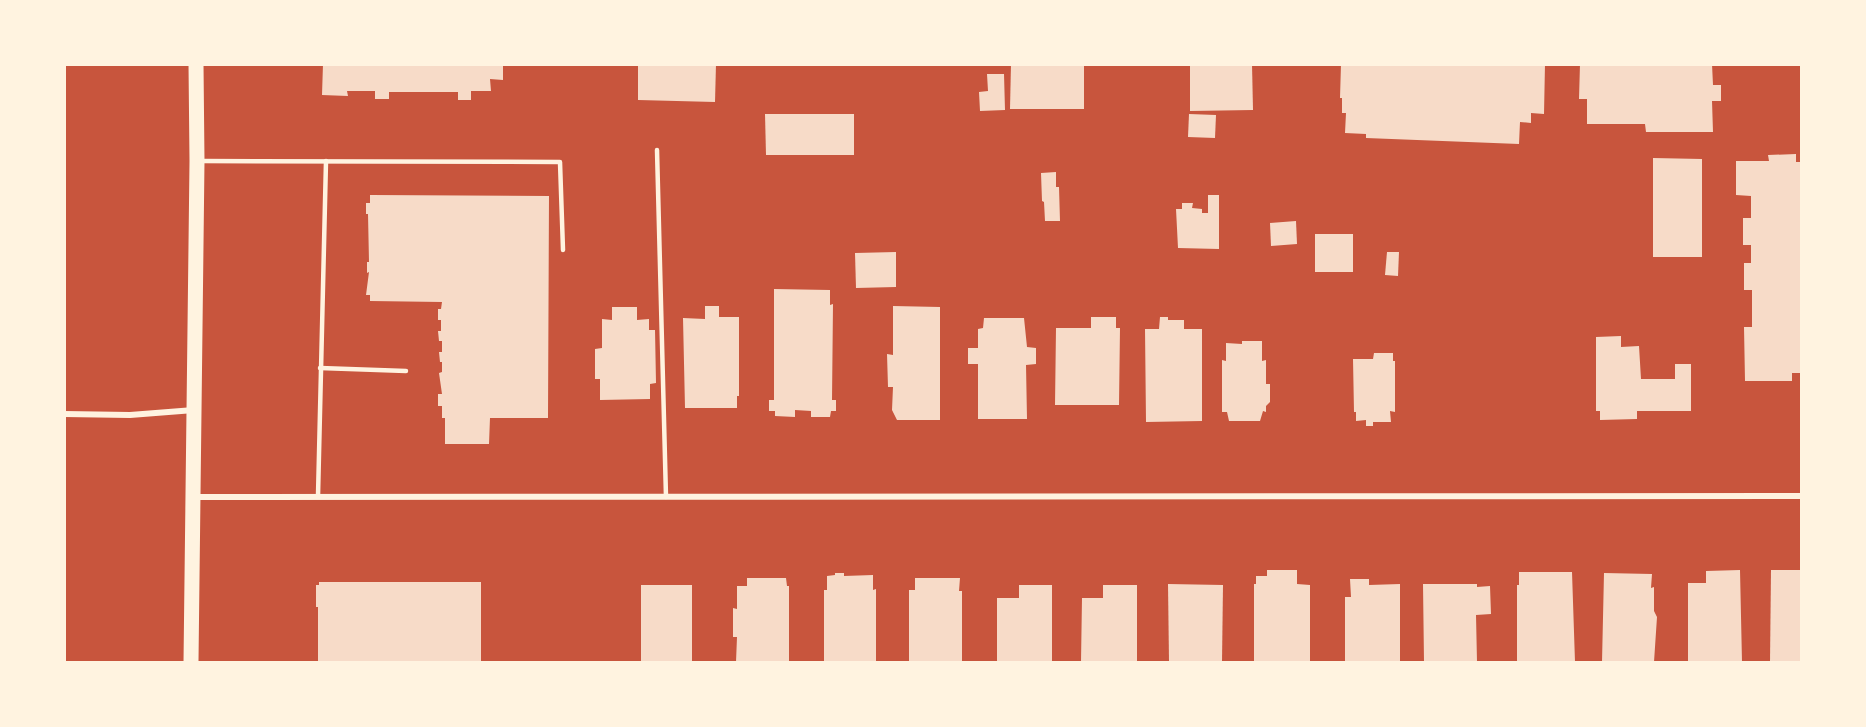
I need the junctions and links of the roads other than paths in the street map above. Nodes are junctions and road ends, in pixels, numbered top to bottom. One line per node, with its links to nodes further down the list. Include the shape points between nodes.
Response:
1 (196, 64): 4 (main road)
2 (657, 150): 13 (lane)
3 (326, 160): 4 (lane); 5 (lane, via 560,162); 6 (lane)
4 (197, 161): 8 (main road)
5 (563, 250)
6 (320, 368): 7 (lane); 11 (lane)
7 (406, 371)
8 (195, 410): 9 (street, via 130,416); 10 (main road)
9 (64, 414)
10 (193, 496): 11 (street); 14 (main road)
11 (318, 496): 13 (street)
12 (1802, 496): 13 (street)
13 (666, 497)
14 (191, 663)

